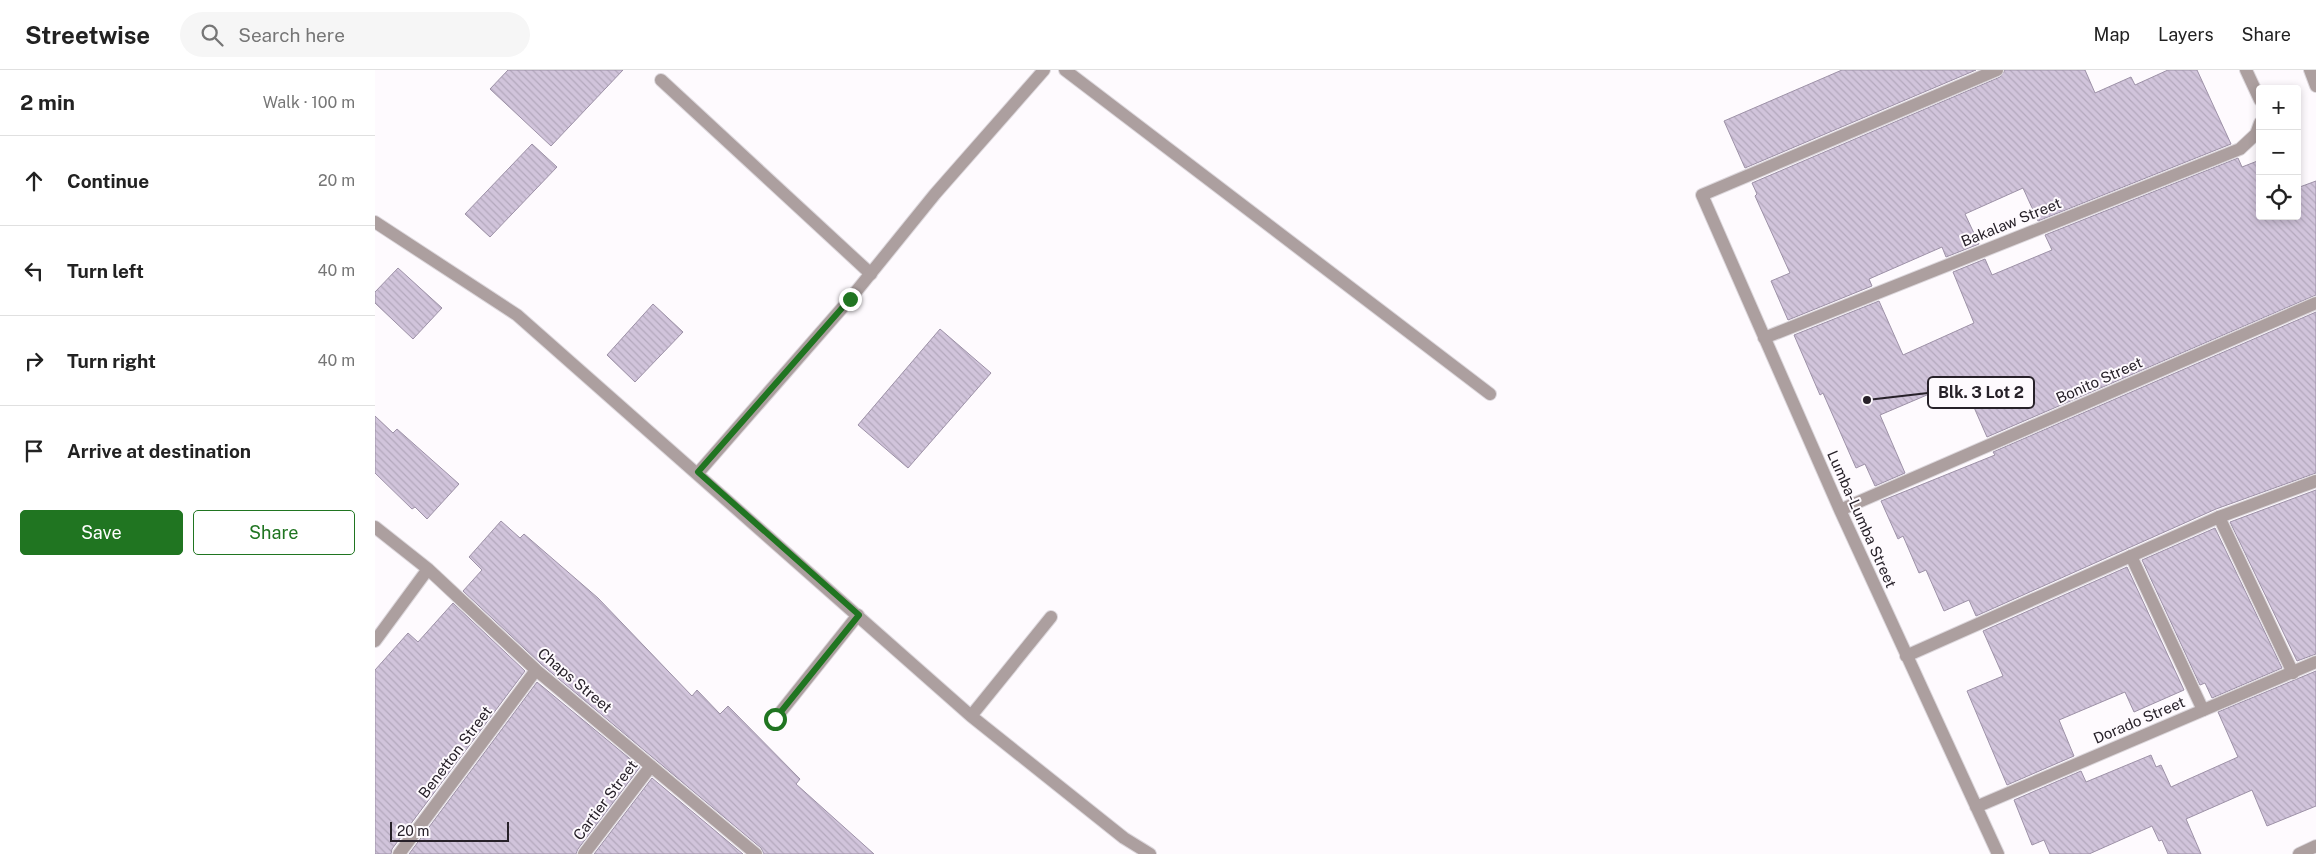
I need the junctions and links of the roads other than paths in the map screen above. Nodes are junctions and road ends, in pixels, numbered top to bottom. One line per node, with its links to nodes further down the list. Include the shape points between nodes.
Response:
1 (1044, 70): 11 (street, via 935,194)
2 (1065, 70): 14 (street)
3 (1997, 70): 13 (street, Lumba-Lumba Street, via 1701,195)
4 (2245, 70): 8 (street)
5 (2310, 70): 7 (street)
6 (661, 80): 11 (street)
7 (2316, 86)
8 (2256, 92)
9 (2257, 130): 13 (street, Bakalaw Street, via 2240,149)
10 (375, 222): 15 (street, via 517,315)
11 (871, 274): 15 (street)
12 (2316, 302): 17 (street, Bonito Street)
13 (1764, 338): 17 (street, Lumba-Lumba Street)
14 (1490, 394)
15 (698, 472): 22 (street)
16 (2314, 486): 18 (street)
17 (1840, 510): 25 (street, Lumba-Lumba Street)
18 (2219, 517): 20 (street); 28 (street)
19 (375, 527): 21 (street, Chaps Street)
20 (2131, 556): 25 (street); 29 (street)
21 (428, 569): 24 (street); 27 (street, Chaps Street)
22 (859, 615): 30 (street); 31 (street)
23 (1051, 616): 30 (street)
24 (375, 641)
25 (1906, 656): 33 (street, Lumba-Lumba Street)
26 (2316, 662): 28 (street, Dorado Street)
27 (536, 670): 32 (street, Chaps Street); 35 (street, Benetton Street)
28 (2293, 673): 29 (street, Dorado Street)
29 (2203, 710): 33 (street, Dorado Street)
30 (971, 716): 38 (street, via 1124,838)
31 (775, 719)
32 (651, 766): 36 (street, Cartier Street); 37 (street, Chaps Street)
33 (1975, 808): 39 (street, Lumba-Lumba Street)
34 (2316, 846): 40 (street)
35 (399, 854)
36 (584, 854)
37 (755, 854)
38 (1150, 854)
39 (1997, 854)
40 (2299, 854)

